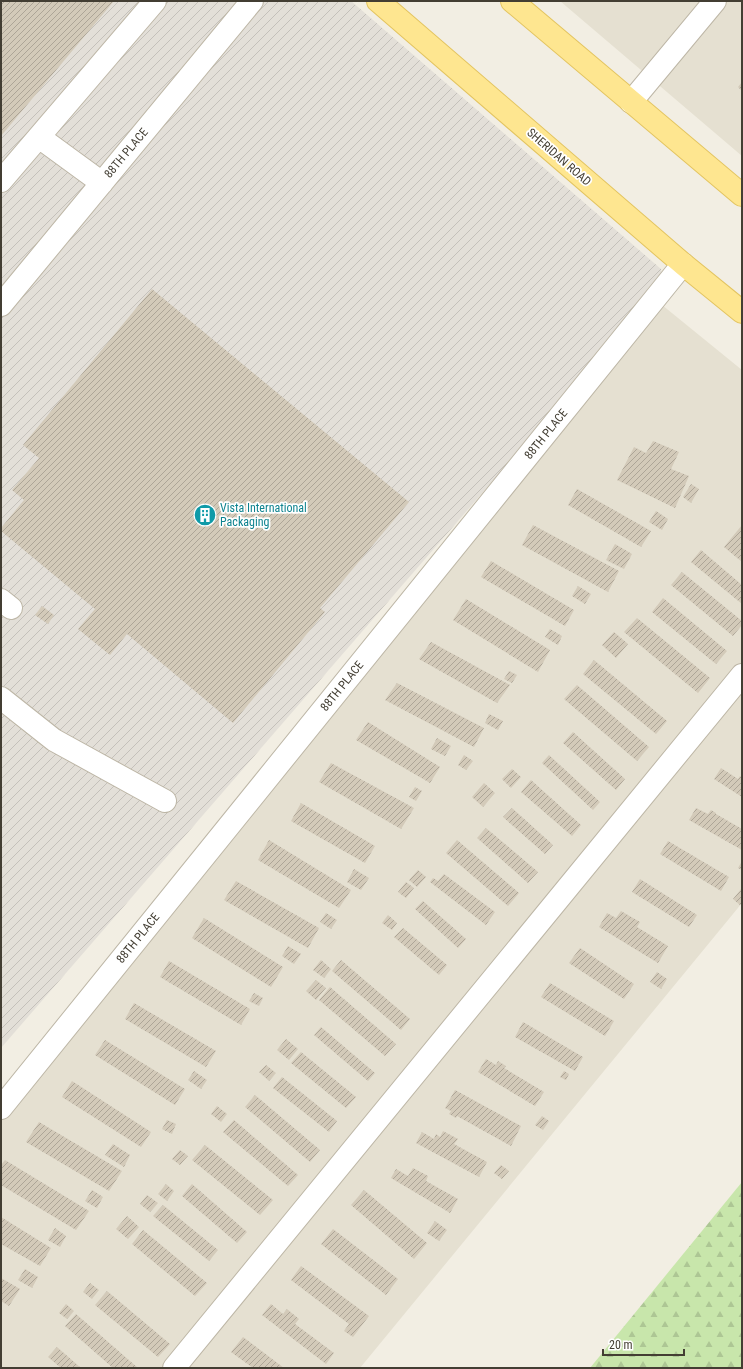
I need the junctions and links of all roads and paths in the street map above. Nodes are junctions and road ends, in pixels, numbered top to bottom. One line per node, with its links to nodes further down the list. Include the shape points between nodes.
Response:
1 (155, 1): 7 (street)
2 (252, 1): 9 (street, 88TH PLACE)
3 (378, 1): 11 (main road, SHERIDAN ROAD)
4 (512, 1): 6 (main road)
5 (715, 1): 6 (street)
6 (631, 102): 10 (main road)
7 (39, 137): 8 (street); 9 (street)
8 (1, 181)
9 (102, 183): 12 (street, 88TH PLACE)
10 (742, 195)
11 (683, 264): 13 (main road, SHERIDAN ROAD); 17 (street, 88TH PLACE)
12 (1, 305)
13 (742, 312)
14 (742, 675): 18 (street)
15 (1, 698): 16 (street, via 54,740)
16 (165, 801)
17 (1, 1108)
18 (174, 1368)

